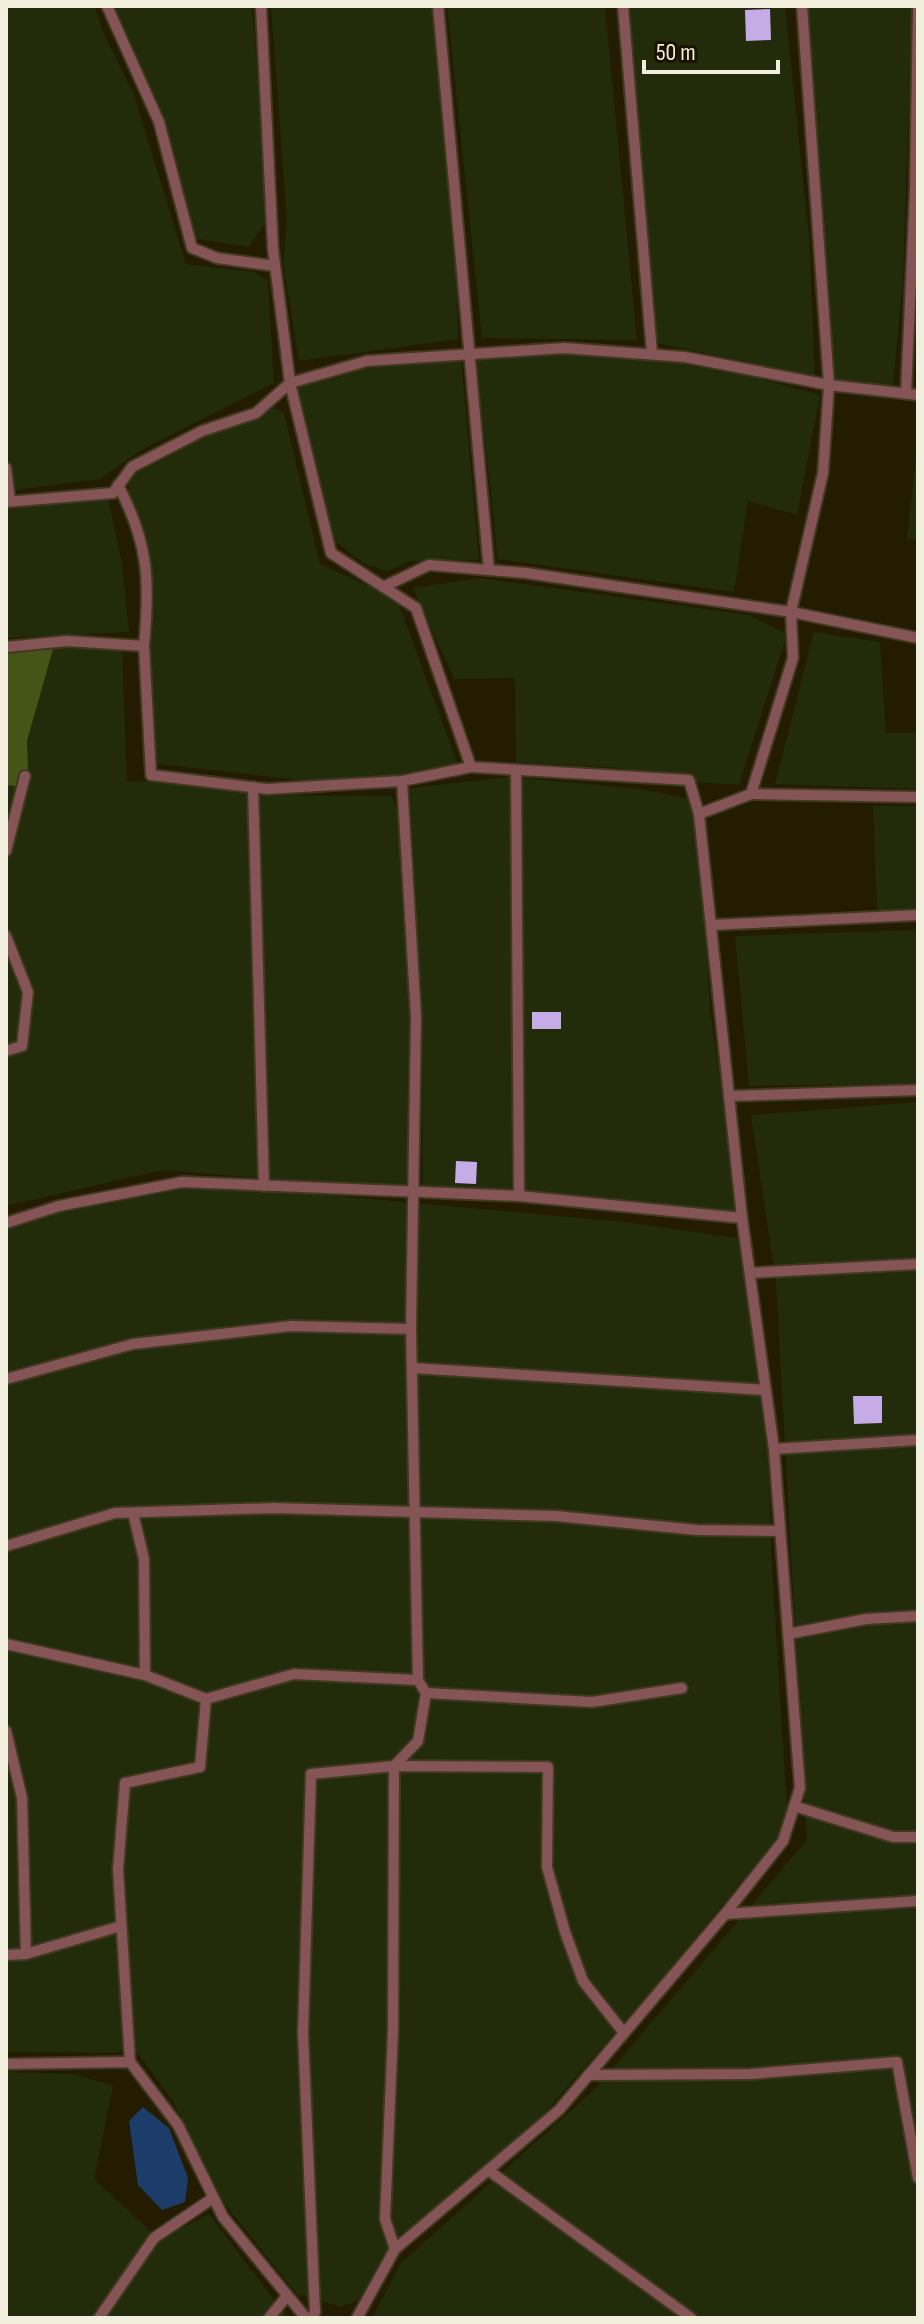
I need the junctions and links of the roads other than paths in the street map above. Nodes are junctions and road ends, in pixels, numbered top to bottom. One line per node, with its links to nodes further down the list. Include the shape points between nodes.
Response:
1 (107, 6): 7 (lane, via 159,122 192,248 217,258)
2 (261, 6): 7 (lane)
3 (438, 6): 8 (lane)
4 (623, 6): 9 (lane)
5 (802, 6): 11 (lane)
6 (918, 6): 12 (lane)
7 (275, 266): 10 (lane)
8 (471, 353): 9 (lane, via 564,348); 10 (lane, via 367,361); 17 (lane)
9 (652, 354): 11 (lane)
10 (290, 383): 15 (lane, via 256,413 202,431 132,467); 18 (lane, via 331,553)
11 (829, 385): 12 (lane); 19 (lane, via 823,473)
12 (906, 393): 13 (lane)
13 (918, 395)
14 (6, 468): 16 (lane)
15 (118, 485): 16 (lane, via 113,493); 21 (lane, via 141,538 149,593)
16 (8, 501)
17 (489, 570): 18 (lane, via 429,565); 19 (lane)
18 (383, 587): 23 (lane, via 416,608)
19 (791, 612): 20 (lane); 28 (lane, via 793,658)
20 (918, 638)
21 (144, 646): 22 (lane, via 67,641); 27 (lane, via 151,775)
22 (6, 647)
23 (471, 767): 24 (lane); 26 (lane)
24 (516, 770): 30 (lane, via 689,780); 40 (lane)
25 (25, 776): 31 (lane)
26 (402, 781): 27 (lane); 39 (lane, via 416,1017)
27 (253, 787): 38 (lane)
28 (751, 794): 29 (lane); 30 (lane)
29 (918, 797)
30 (699, 814): 33 (lane)
31 (6, 851)
32 (918, 915): 33 (lane)
33 (711, 925): 37 (lane)
34 (6, 936): 35 (lane, via 28,992 22,1046)
35 (6, 1051)
36 (918, 1090): 37 (lane)
37 (729, 1096): 41 (lane)
38 (264, 1186): 39 (lane); 42 (lane, via 182,1182 59,1206)
39 (413, 1191): 40 (lane); 45 (lane)
40 (519, 1196): 41 (lane)
41 (742, 1218): 44 (lane)
42 (6, 1223)
43 (918, 1264): 44 (lane)
44 (750, 1273): 48 (lane)
45 (411, 1329): 46 (lane); 47 (lane, via 291,1326 133,1344)
46 (412, 1368): 48 (lane); 51 (lane)
47 (6, 1379)
48 (766, 1390): 50 (lane)
49 (918, 1440): 50 (lane)
50 (774, 1449): 53 (lane)
51 (415, 1512): 52 (lane, via 274,1508); 53 (lane); 59 (lane)
52 (133, 1513): 54 (lane, via 115,1513); 58 (lane, via 144,1559)
53 (780, 1531): 56 (lane)
54 (6, 1546)
55 (918, 1616): 56 (lane, via 866,1619)
56 (788, 1634): 65 (lane, via 800,1788)
57 (6, 1644): 58 (lane)
58 (145, 1675): 62 (lane)
59 (418, 1680): 61 (lane); 62 (lane, via 294,1674)
60 (682, 1688): 61 (lane, via 592,1702)
61 (426, 1693): 64 (lane, via 418,1741)
62 (206, 1699): 69 (lane, via 200,1767 125,1783 118,1869)
63 (6, 1731): 70 (lane, via 22,1798)
64 (394, 1766): 72 (lane, via 548,1767 547,1867 583,1981); 79 (lane, via 393,2030 385,2219); 84 (lane, via 311,1774 303,2033)
65 (794, 1806): 66 (lane, via 893,1837); 68 (lane, via 783,1841)
66 (918, 1837)
67 (918, 1901): 68 (lane)
68 (725, 1914): 72 (lane)
69 (121, 1926): 70 (lane); 73 (lane)
70 (26, 1954): 71 (lane)
71 (6, 1955)
72 (624, 2033): 75 (lane)
73 (130, 2062): 74 (lane); 78 (lane, via 178,2125)
74 (6, 2064)
75 (588, 2075): 76 (lane, via 559,2110); 77 (lane, via 751,2074 897,2062)
76 (488, 2170): 79 (lane); 86 (lane)
77 (918, 2178)
78 (213, 2198): 80 (lane); 81 (lane, via 154,2238)
79 (395, 2249): 85 (lane)
80 (287, 2296): 82 (lane); 83 (lane)
81 (99, 2318)
82 (269, 2318)
83 (306, 2318)
84 (312, 2318)
85 (357, 2318)
86 (691, 2318)

